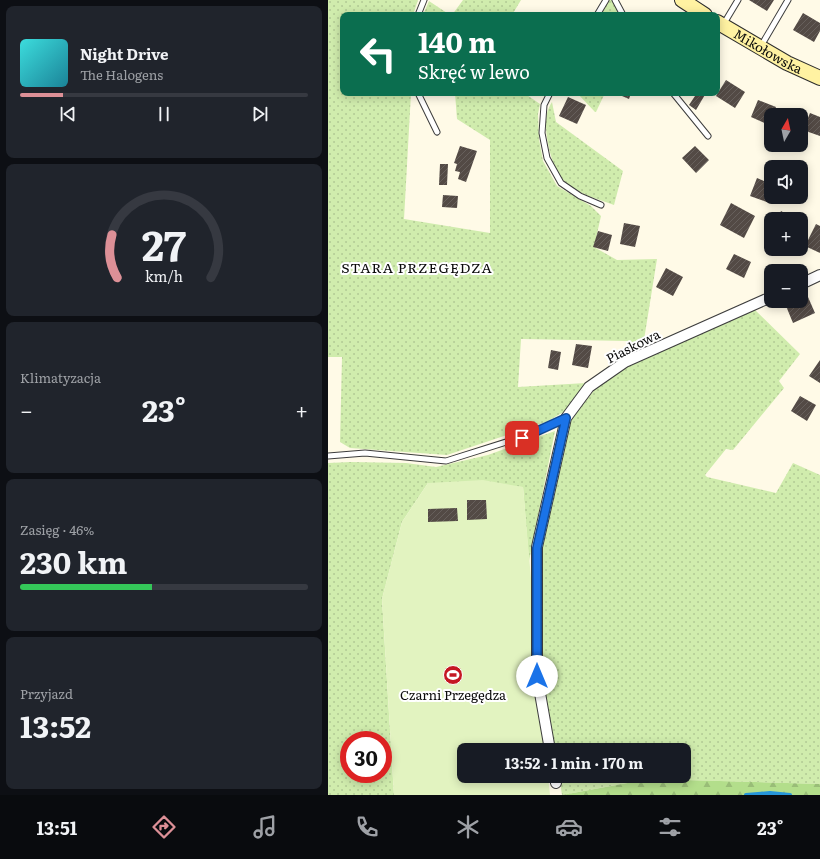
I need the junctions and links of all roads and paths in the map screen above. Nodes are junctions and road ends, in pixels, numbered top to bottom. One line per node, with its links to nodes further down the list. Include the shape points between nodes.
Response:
1 (424, 0): 7 (lane)
2 (606, 0): 8 (lane)
3 (615, 0): 9 (lane)
4 (682, 0): 10 (main road)
5 (738, 0): 11 (lane)
6 (788, 0): 12 (lane)
7 (419, 12)
8 (599, 12)
9 (621, 12)
10 (700, 12)
11 (720, 24): 12 (main road, Mikołowska)
12 (760, 49): 13 (main road, Mikołowska)
13 (820, 78)
14 (419, 96): 17 (lane)
15 (548, 96): 19 (lane, via 544,105 542,133 547,158 561,183 580,196)
16 (675, 96): 18 (lane)
17 (437, 132)
18 (708, 136)
19 (601, 205)
20 (820, 275): 21 (street)
21 (808, 281)
22 (764, 300): 23 (street, Piaskowa, via 625,362 589,387)
23 (566, 418): 24 (lane, via 522,438 446,461 365,454); 25 (street, Piaskowa, via 537,548 537,676)
24 (328, 456)
25 (549, 743)

